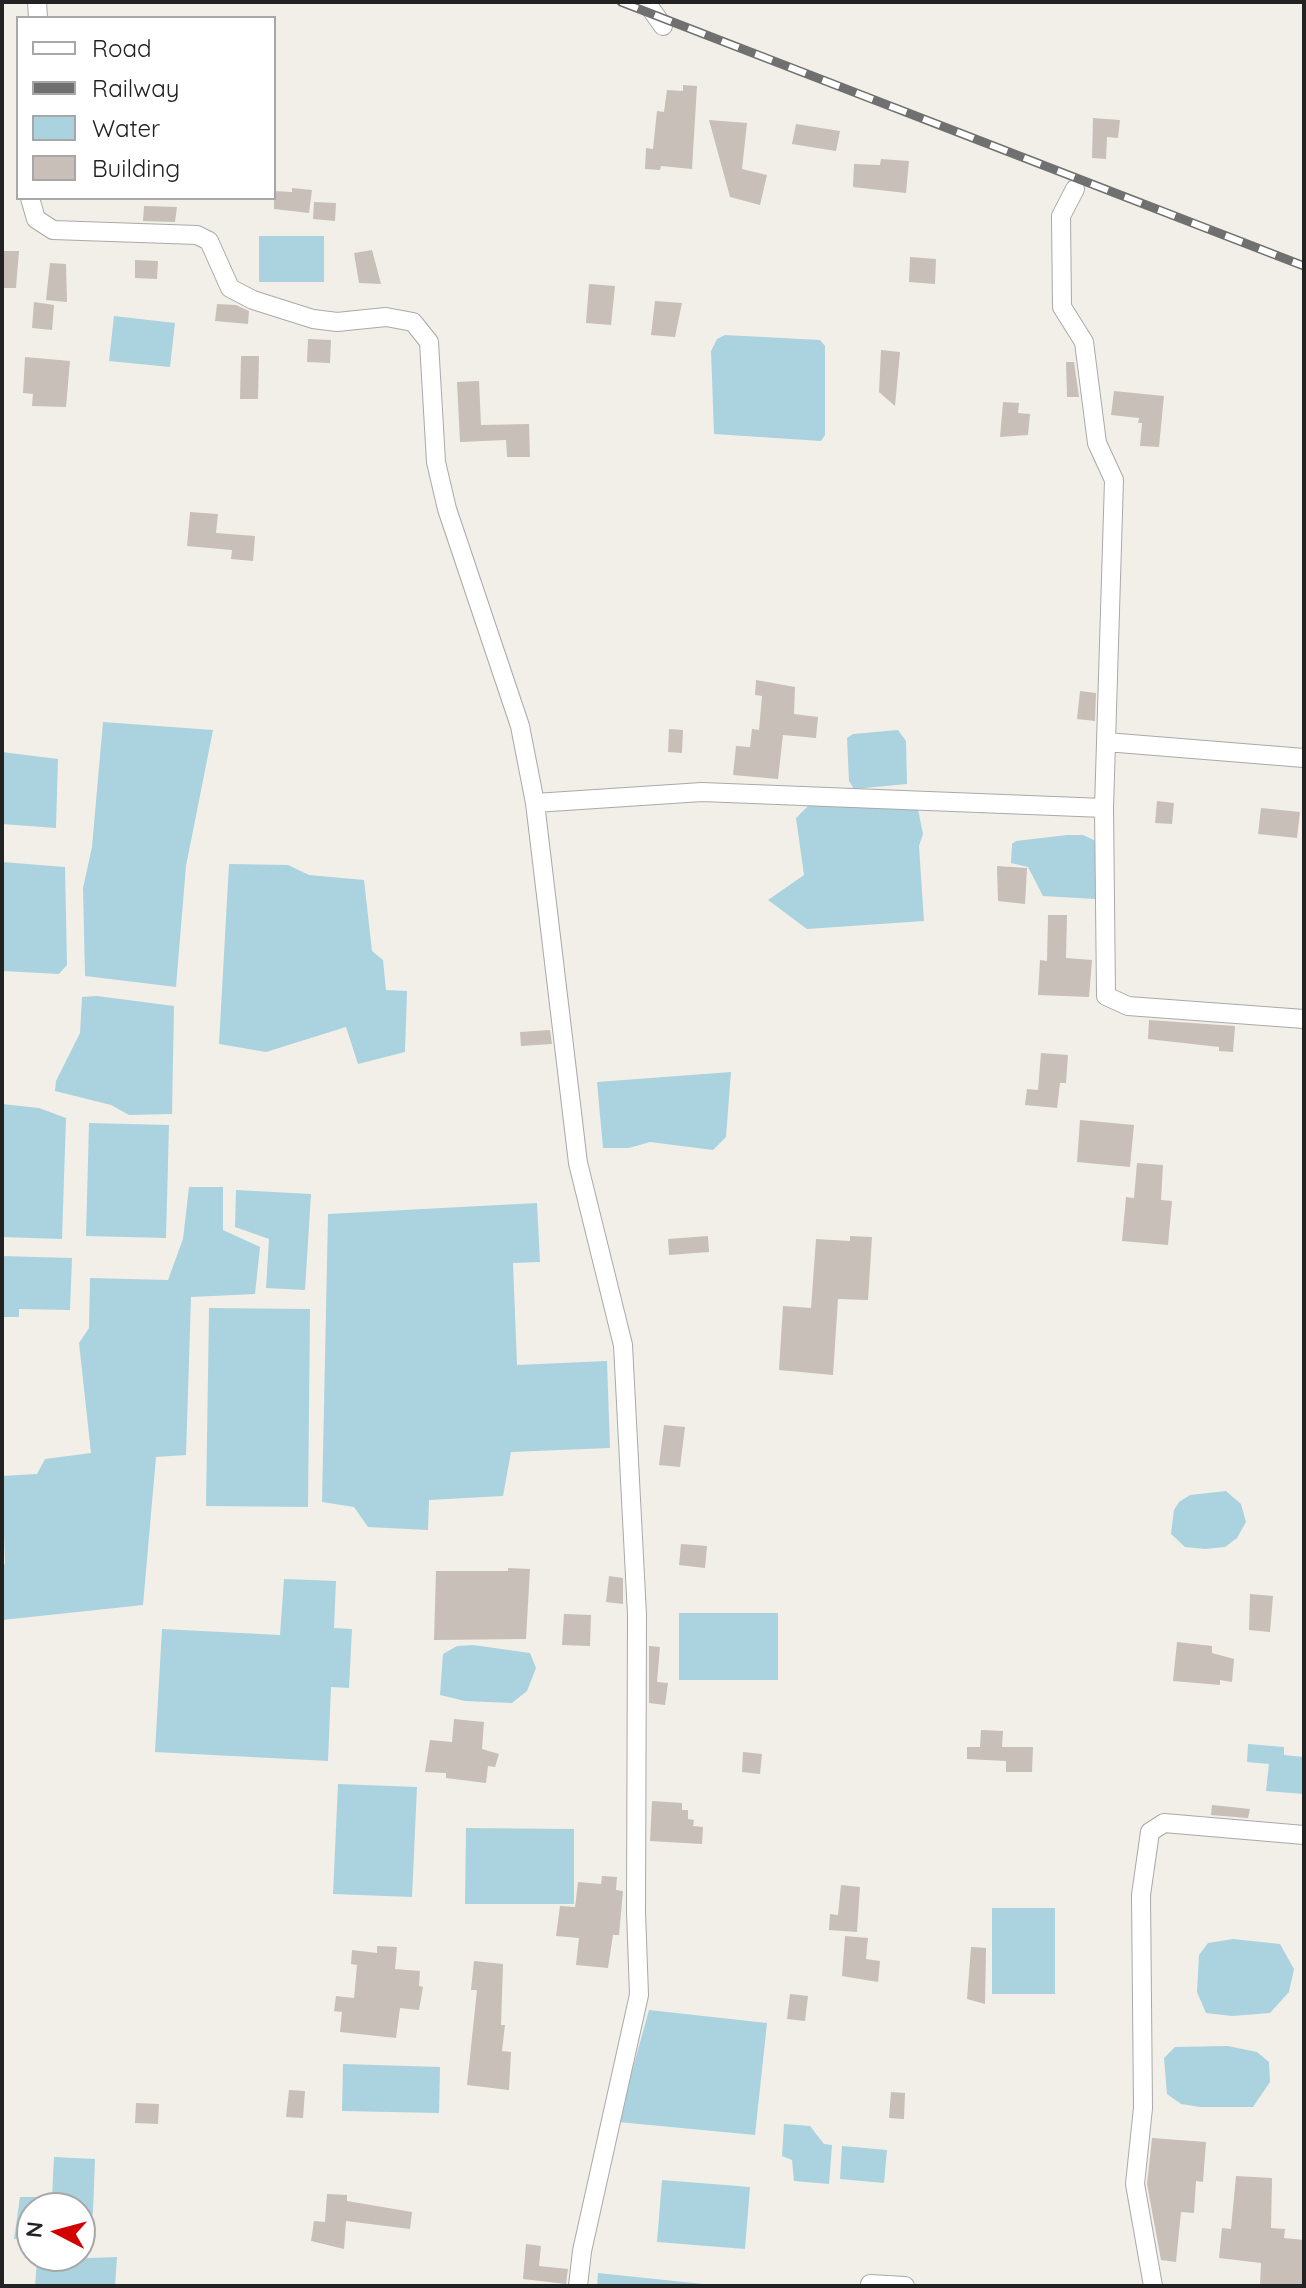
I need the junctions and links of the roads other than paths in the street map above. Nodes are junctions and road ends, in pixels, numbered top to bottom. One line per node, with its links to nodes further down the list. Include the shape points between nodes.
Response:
1 (646, 2): 2 (street)
2 (663, 26)
3 (1075, 189): 5 (street, via 1061,216 1062,307 1084,342 1097,443 1114,480)
4 (31, 200): 7 (street, via 36,219 53,230 197,235 209,241 230,288 290,313 337,322 386,317 413,322 429,342 436,462 447,509 520,726)
5 (1106, 742): 6 (street); 8 (street)
6 (1304, 758)
7 (535, 803): 8 (street, via 702,792); 12 (street, via 578,1163 623,1345 637,1615 639,1995)
8 (1104, 808): 9 (street, via 1106,996 1128,1006)
9 (1304, 1019)
10 (1304, 1835): 14 (street, via 1164,1823 1150,1832 1141,1895 1143,2108 1135,2184)
11 (870, 2284): 13 (street)
12 (578, 2286)
13 (905, 2286)
14 (1153, 2286)

